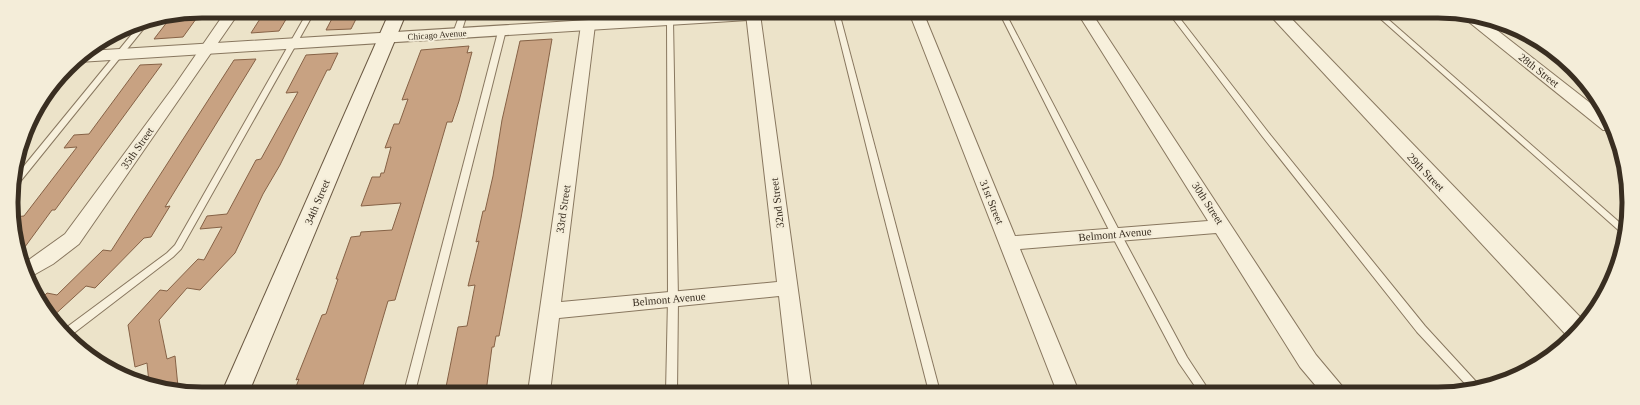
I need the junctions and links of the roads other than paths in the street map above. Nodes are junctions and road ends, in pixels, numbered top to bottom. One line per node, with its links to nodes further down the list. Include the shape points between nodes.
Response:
1 (228, 18): 22 (street, 35th Street)
2 (308, 18): 21 (lane)
3 (396, 18): 20 (street, 34th Street)
4 (463, 18): 19 (lane)
5 (698, 18): 14 (street, Chicago Avenue)
6 (754, 18): 32 (street, 32nd Street)
7 (838, 18): 43 (lane)
8 (918, 18): 30 (street, 31st Street)
9 (1005, 18): 29 (lane)
10 (1088, 18): 27 (street, 30th Street)
11 (1176, 18): 37 (lane, via 1422,329)
12 (1281, 18): 35 (street, 29th Street)
13 (1383, 18): 28 (lane)
14 (670, 20): 16 (street, Chicago Avenue); 33 (lane)
15 (1479, 23): 25 (street, 28th Street)
16 (588, 25): 18 (street, Chicago Avenue); 34 (street, 33rd Street)
17 (140, 29): 23 (lane)
18 (502, 30): 19 (street, Chicago Avenue); 39 (lane)
19 (458, 33): 20 (street, Chicago Avenue)
20 (388, 38): 21 (street, Chicago Avenue); 38 (street, 34th Street)
21 (295, 43): 22 (street, Chicago Avenue); 36 (lane, via 178,247 170,256)
22 (207, 49): 23 (street, Chicago Avenue); 31 (street, 35th Street, via 72,239)
23 (120, 54): 24 (street, Chicago Avenue); 26 (lane)
24 (90, 56)
25 (1603, 121)
26 (20, 176)
27 (1222, 226): 29 (street, Belmont Avenue); 46 (street, 30th Street, via 1308,361)
28 (1620, 228)
29 (1116, 234): 30 (street, Belmont Avenue); 45 (lane, via 1183,360)
30 (1008, 243): 44 (street, 31st Street)
31 (30, 269)
32 (788, 288): 33 (street, Belmont Avenue); 42 (street, 32nd Street)
33 (673, 299): 34 (street, Belmont Avenue); 41 (lane)
34 (550, 311): 40 (street, 33rd Street)
35 (1574, 327)
36 (70, 331)
37 (1472, 383)
38 (237, 387)
39 (410, 387)
40 (540, 387)
41 (672, 387)
42 (800, 387)
43 (934, 387)
44 (1066, 387)
45 (1202, 387)
46 (1330, 387)

